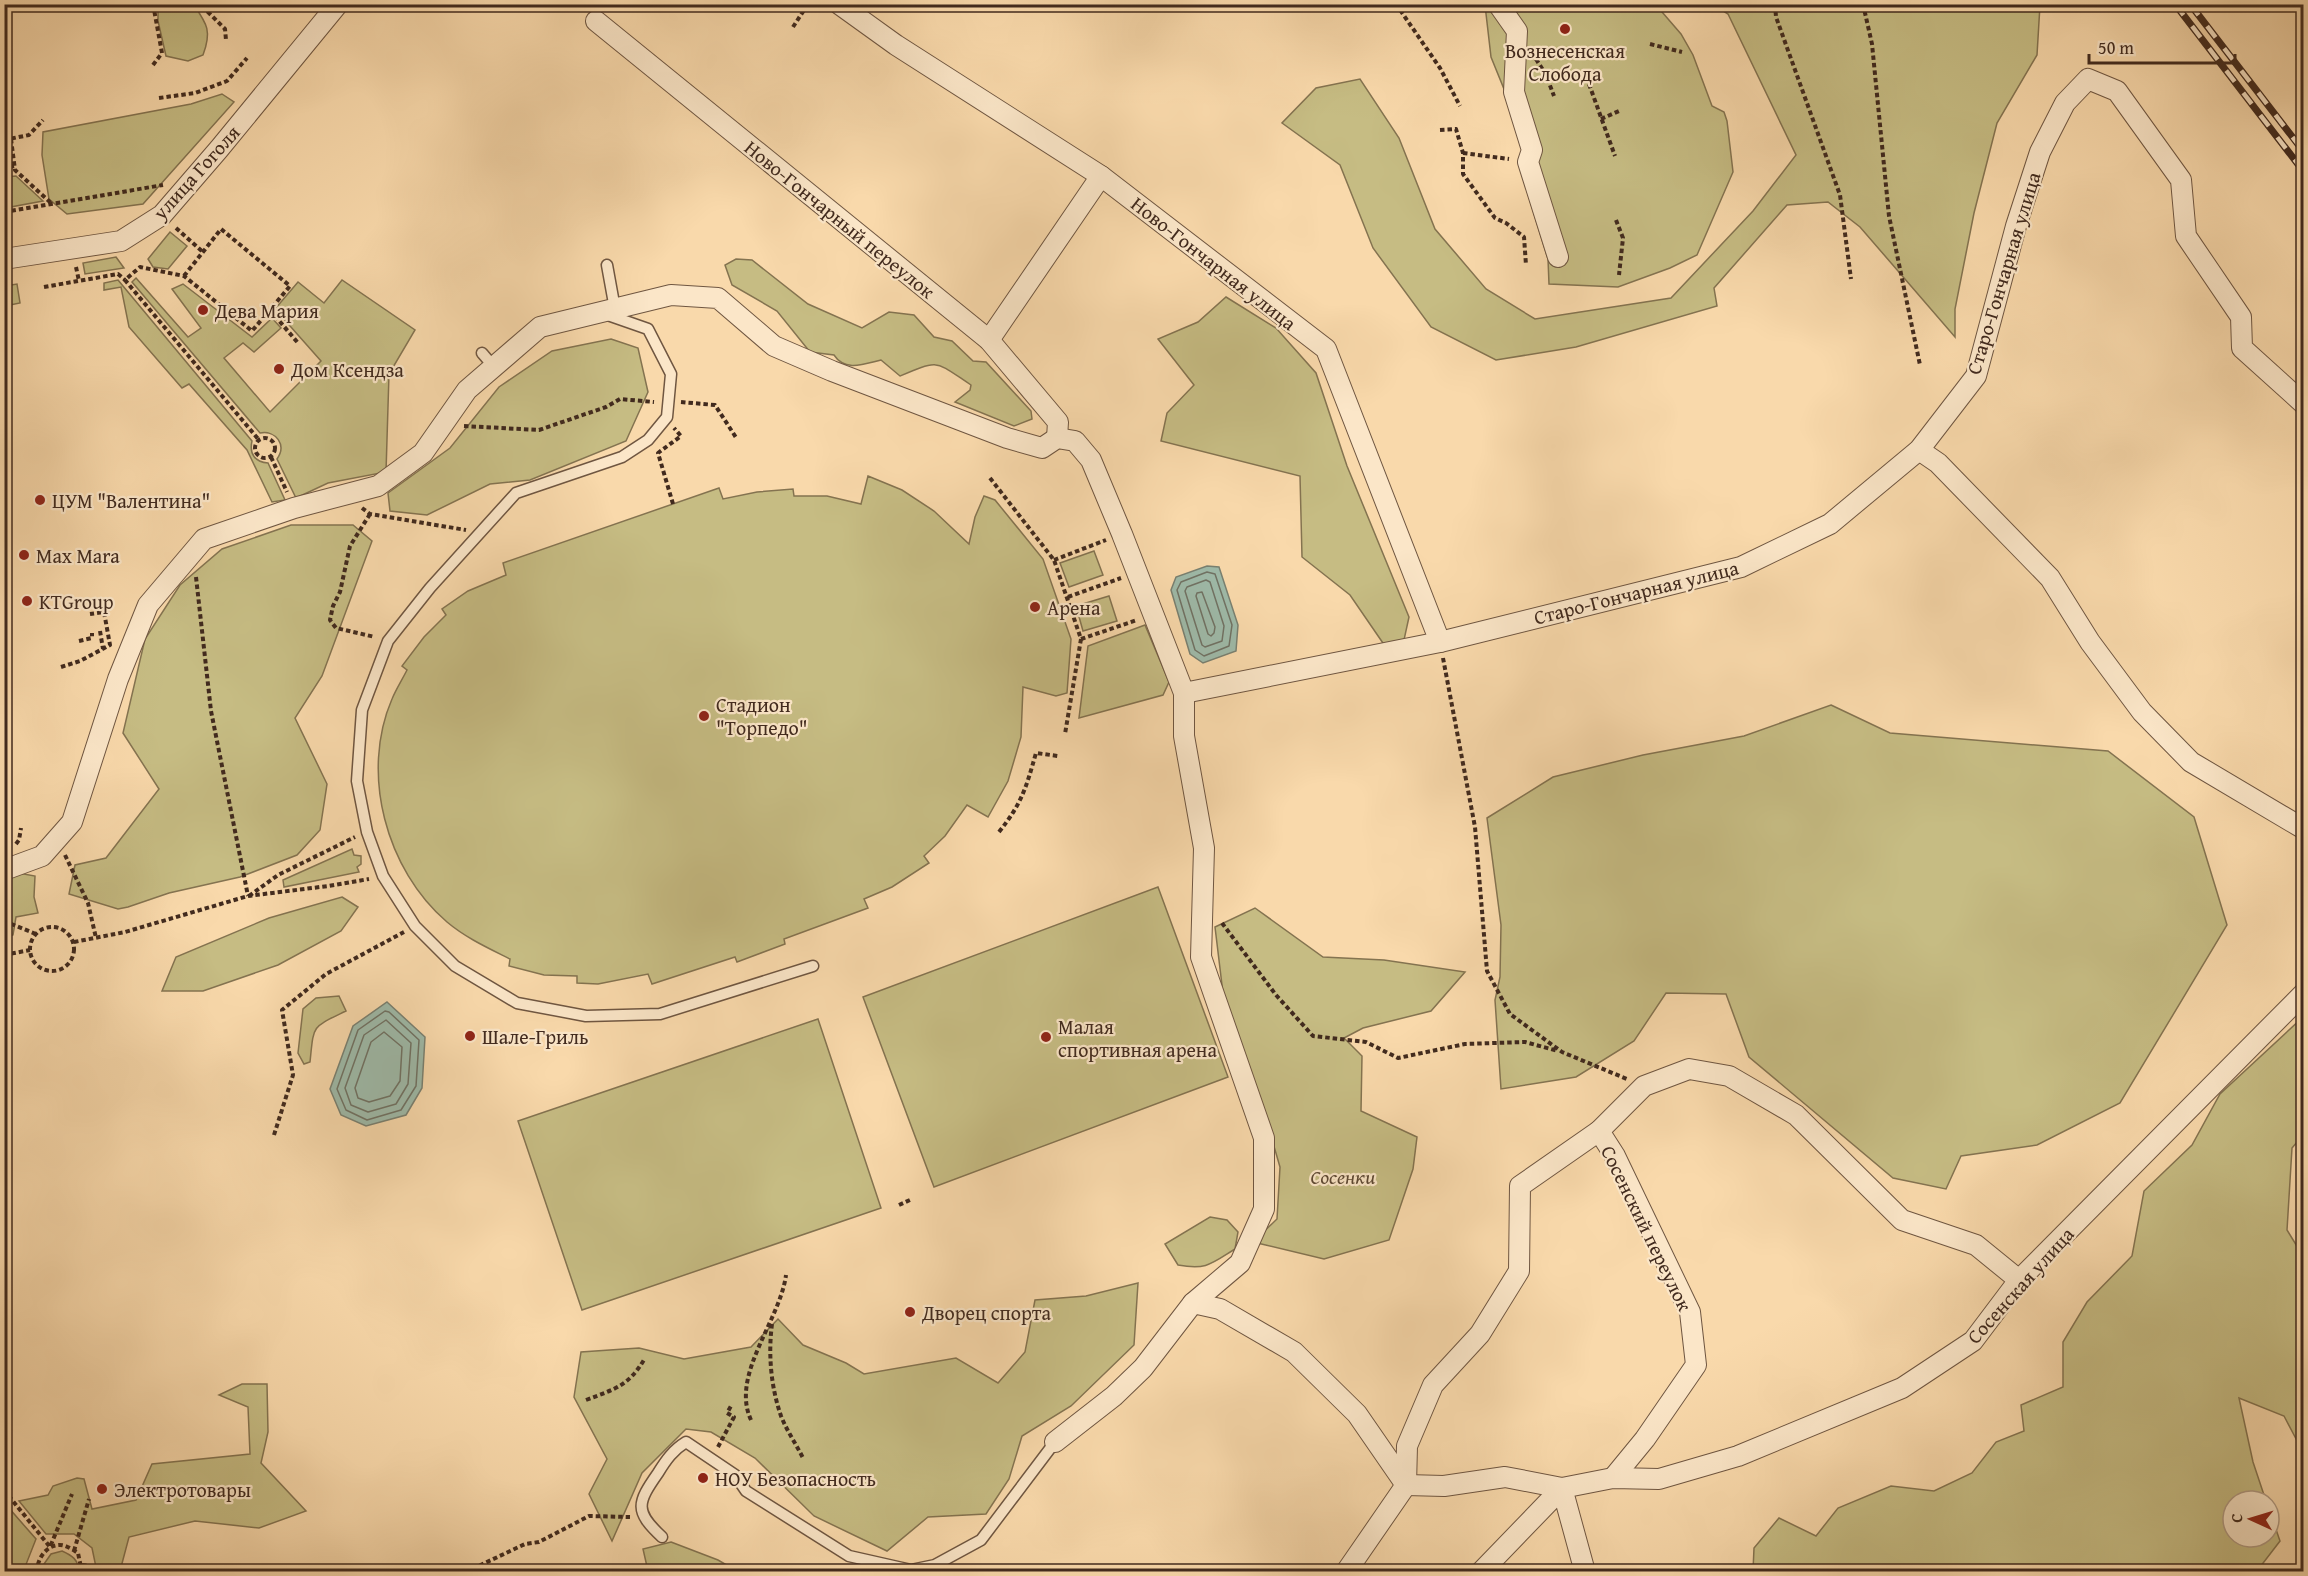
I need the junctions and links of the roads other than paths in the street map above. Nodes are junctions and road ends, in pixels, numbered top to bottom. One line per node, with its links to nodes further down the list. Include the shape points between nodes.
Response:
1 (338, 4): 7 (street, улица Гоголя, via 162,215 121,241)
2 (839, 4): 5 (street, Ново-Гончарная улица)
3 (1498, 4): 6 (street, via 1517,31 1514,92 1532,150 1528,162)
4 (596, 21): 10 (street, Ново-Гончарный переулок)
5 (1101, 176): 10 (street); 14 (street, Ново-Гончарная улица, via 1326,349)
6 (1558, 257)
7 (4, 259)
8 (607, 266): 9 (lane)
9 (608, 311): 12 (street, via 671,295 718,298 774,346 832,371 1034,446 1042,448); 17 (street, via 540,327 488,360 464,386 423,453 378,486 204,538 148,605 118,679 72,822 42,856); 18 (lane, via 648,329 671,374 667,417 648,440 622,457 516,493 388,641 362,710 357,781 367,832 382,876 415,926 455,966 517,1003 586,1016 660,1014)
10 (989, 340): 12 (street, Ново-Гончарный переулок, via 1058,422)
11 (2304, 404): 13 (street, Старо-Гончарная улица, via 2242,348 2241,317 2186,236 2181,180 2118,91 2088,79 2065,103 2040,152 1976,376)
12 (1057, 438): 15 (street, via 1075,441 1091,460)
13 (1918, 450): 14 (street, Старо-Гончарная улица, via 1830,524 1741,567); 16 (street, via 1938,463 2050,578 2090,642 2142,712 2191,762)
14 (1440, 642): 15 (street, Старо-Гончарная улица)
15 (1184, 693): 22 (street, via 1184,736 1204,848 1201,957 1264,1138 1265,1179 1264,1209 1240,1263)
16 (2304, 829)
17 (4, 870)
18 (813, 966)
19 (2304, 993): 21 (street, Сосенская улица)
20 (1599, 1131): 21 (street, via 1644,1086 1689,1069 1729,1076 1796,1115 1902,1220 1976,1245); 24 (street, Сосенский переулок, via 1616,1156 1690,1312 1696,1365); 25 (street, via 1520,1186 1519,1272 1479,1334 1433,1385 1407,1446)
21 (2019, 1280): 24 (street, Сосенская улица, via 1973,1341 1902,1388 1738,1456 1659,1479)
22 (1193, 1303): 23 (street, via 1143,1368); 25 (street, via 1220,1309 1294,1353 1357,1414)
23 (1055, 1442): 27 (lane, via 981,1540 935,1565 911,1570 849,1556 746,1491 735,1475 686,1442 674,1450 642,1495 641,1509 647,1523)
24 (1613, 1478): 26 (street, Сосенская улица)
25 (1406, 1485): 26 (street, Сосенская улица, via 1444,1486 1505,1476); 28 (street)
26 (1562, 1488): 29 (street); 30 (street)
27 (662, 1537)
28 (1346, 1572)
29 (1481, 1572)
30 (1585, 1572)

